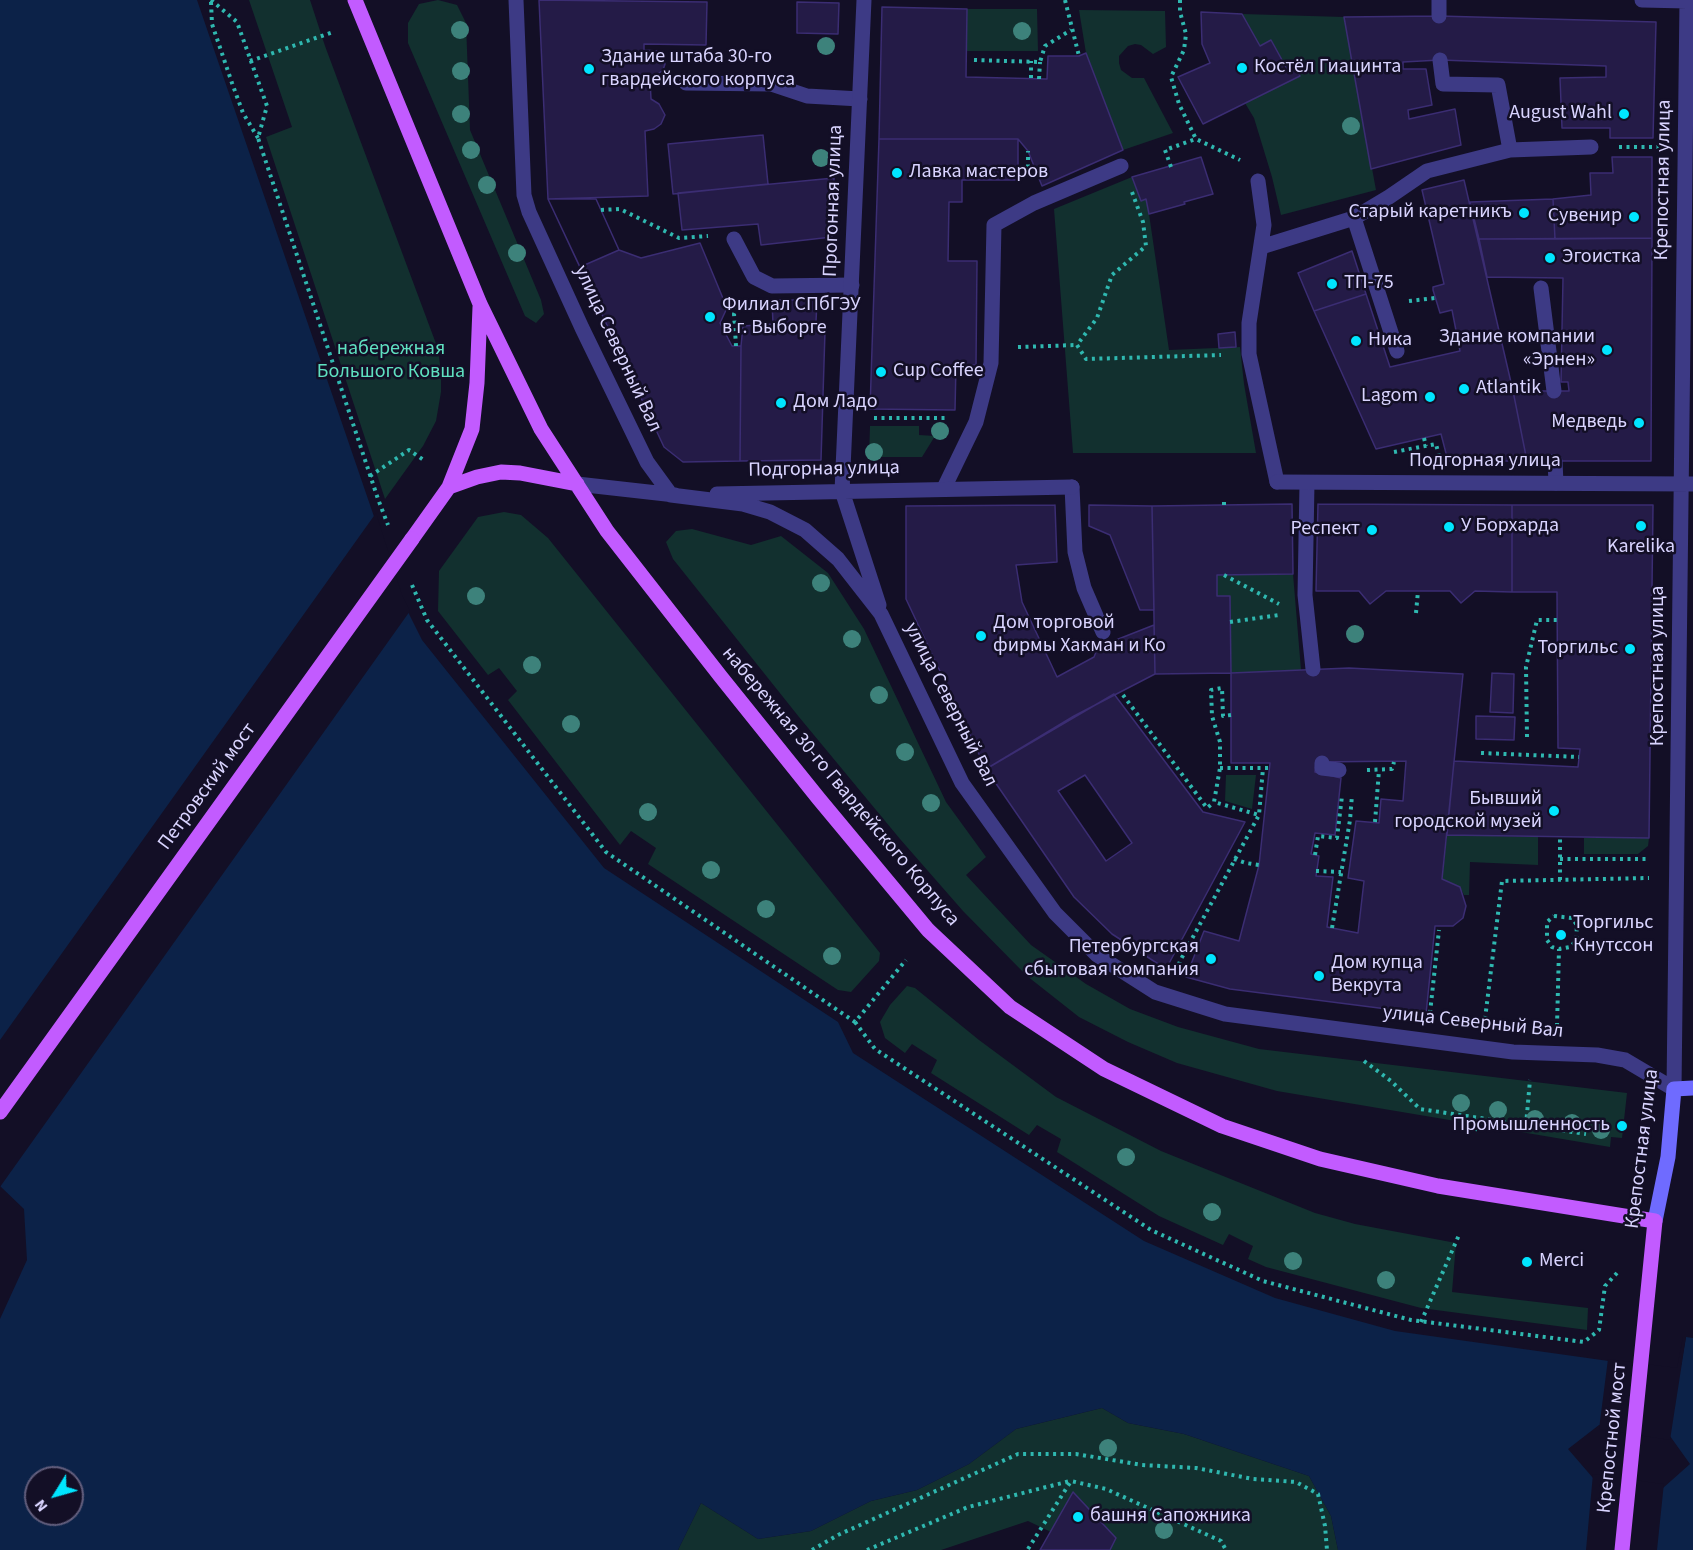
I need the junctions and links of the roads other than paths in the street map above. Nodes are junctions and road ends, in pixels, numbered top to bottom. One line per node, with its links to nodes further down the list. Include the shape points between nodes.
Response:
1 (356, 0): 21 (main road, набережная 30-го Гвардейского Корпуса)
2 (516, 0): 32 (street, улица Северный Вал, via 524,195 529,212 647,462)
3 (864, 0): 11 (street, Прогонная улица)
4 (1439, 0): 8 (street)
5 (1642, 0): 6 (street)
6 (1687, 0): 7 (street); 28 (street, Крепостная улица)
7 (1693, 1)
8 (1439, 16)
9 (1440, 60): 13 (street, via 1443,84 1498,85)
10 (686, 83): 11 (street, via 771,84 807,96)
11 (860, 99): 19 (street, Прогонная улица)
12 (1591, 147): 13 (street)
13 (1510, 150): 16 (street, via 1426,171)
14 (1121, 166): 30 (street, via 1034,203 994,225 991,363 976,422)
15 (1258, 181): 18 (street, via 1264,225)
16 (1354, 218): 18 (street); 22 (street)
17 (734, 239): 19 (street, via 754,277 772,286)
18 (1261, 247): 25 (street, Подгорная улица, via 1249,323 1249,354 1277,482)
19 (852, 285): 31 (street, Прогонная улица)
20 (1541, 288): 23 (street)
21 (480, 304): 27 (main road, набережная 30-го Гвардейского Корпуса, via 541,429); 29 (main road, набережная 30-го Гвардейского Корпуса, via 472,429)
22 (1397, 351)
23 (1554, 392)
24 (1555, 460): 26 (street)
25 (1307, 483): 26 (street, Подгорная улица); 35 (street, via 1305,596)
26 (1556, 483): 28 (street, Подгорная улица)
27 (577, 484): 29 (main road, via 501,472); 32 (street, Подгорная улица); 41 (main road, набережная 30-го Гвардейского Корпуса, via 607,531 875,868 928,930 1010,1007 1115,1074 1222,1126 1320,1159 1438,1186)
28 (1687, 484): 38 (street, Крепостная улица)
29 (449, 487): 40 (main road, Петровский мост, bridge)
30 (944, 489): 31 (street, Подгорная улица); 34 (street, Подгорная улица, via 1072,487 1075,552 1084,588)
31 (842, 491): 32 (street, Подгорная улица); 33 (street, Прогонная улица)
32 (671, 495): 33 (street, улица Северный Вал, via 742,504 770,512 805,530 838,559)
33 (882, 614): 38 (street, улица Северный Вал, via 962,783 1055,914 1097,955 1155,992 1225,1014 1513,1052 1625,1060)
34 (1103, 632)
35 (1313, 669)
36 (1322, 763): 37 (street, via 1322,768)
37 (1339, 770)
38 (1674, 1089): 39 (street); 41 (street, Крепостная улица, via 1668,1157)
39 (1693, 1089)
40 (0, 1112)
41 (1655, 1221): 42 (main road, Крепостная улица)
42 (1646, 1331): 43 (main road, Крепостной мост)
43 (1622, 1550)

